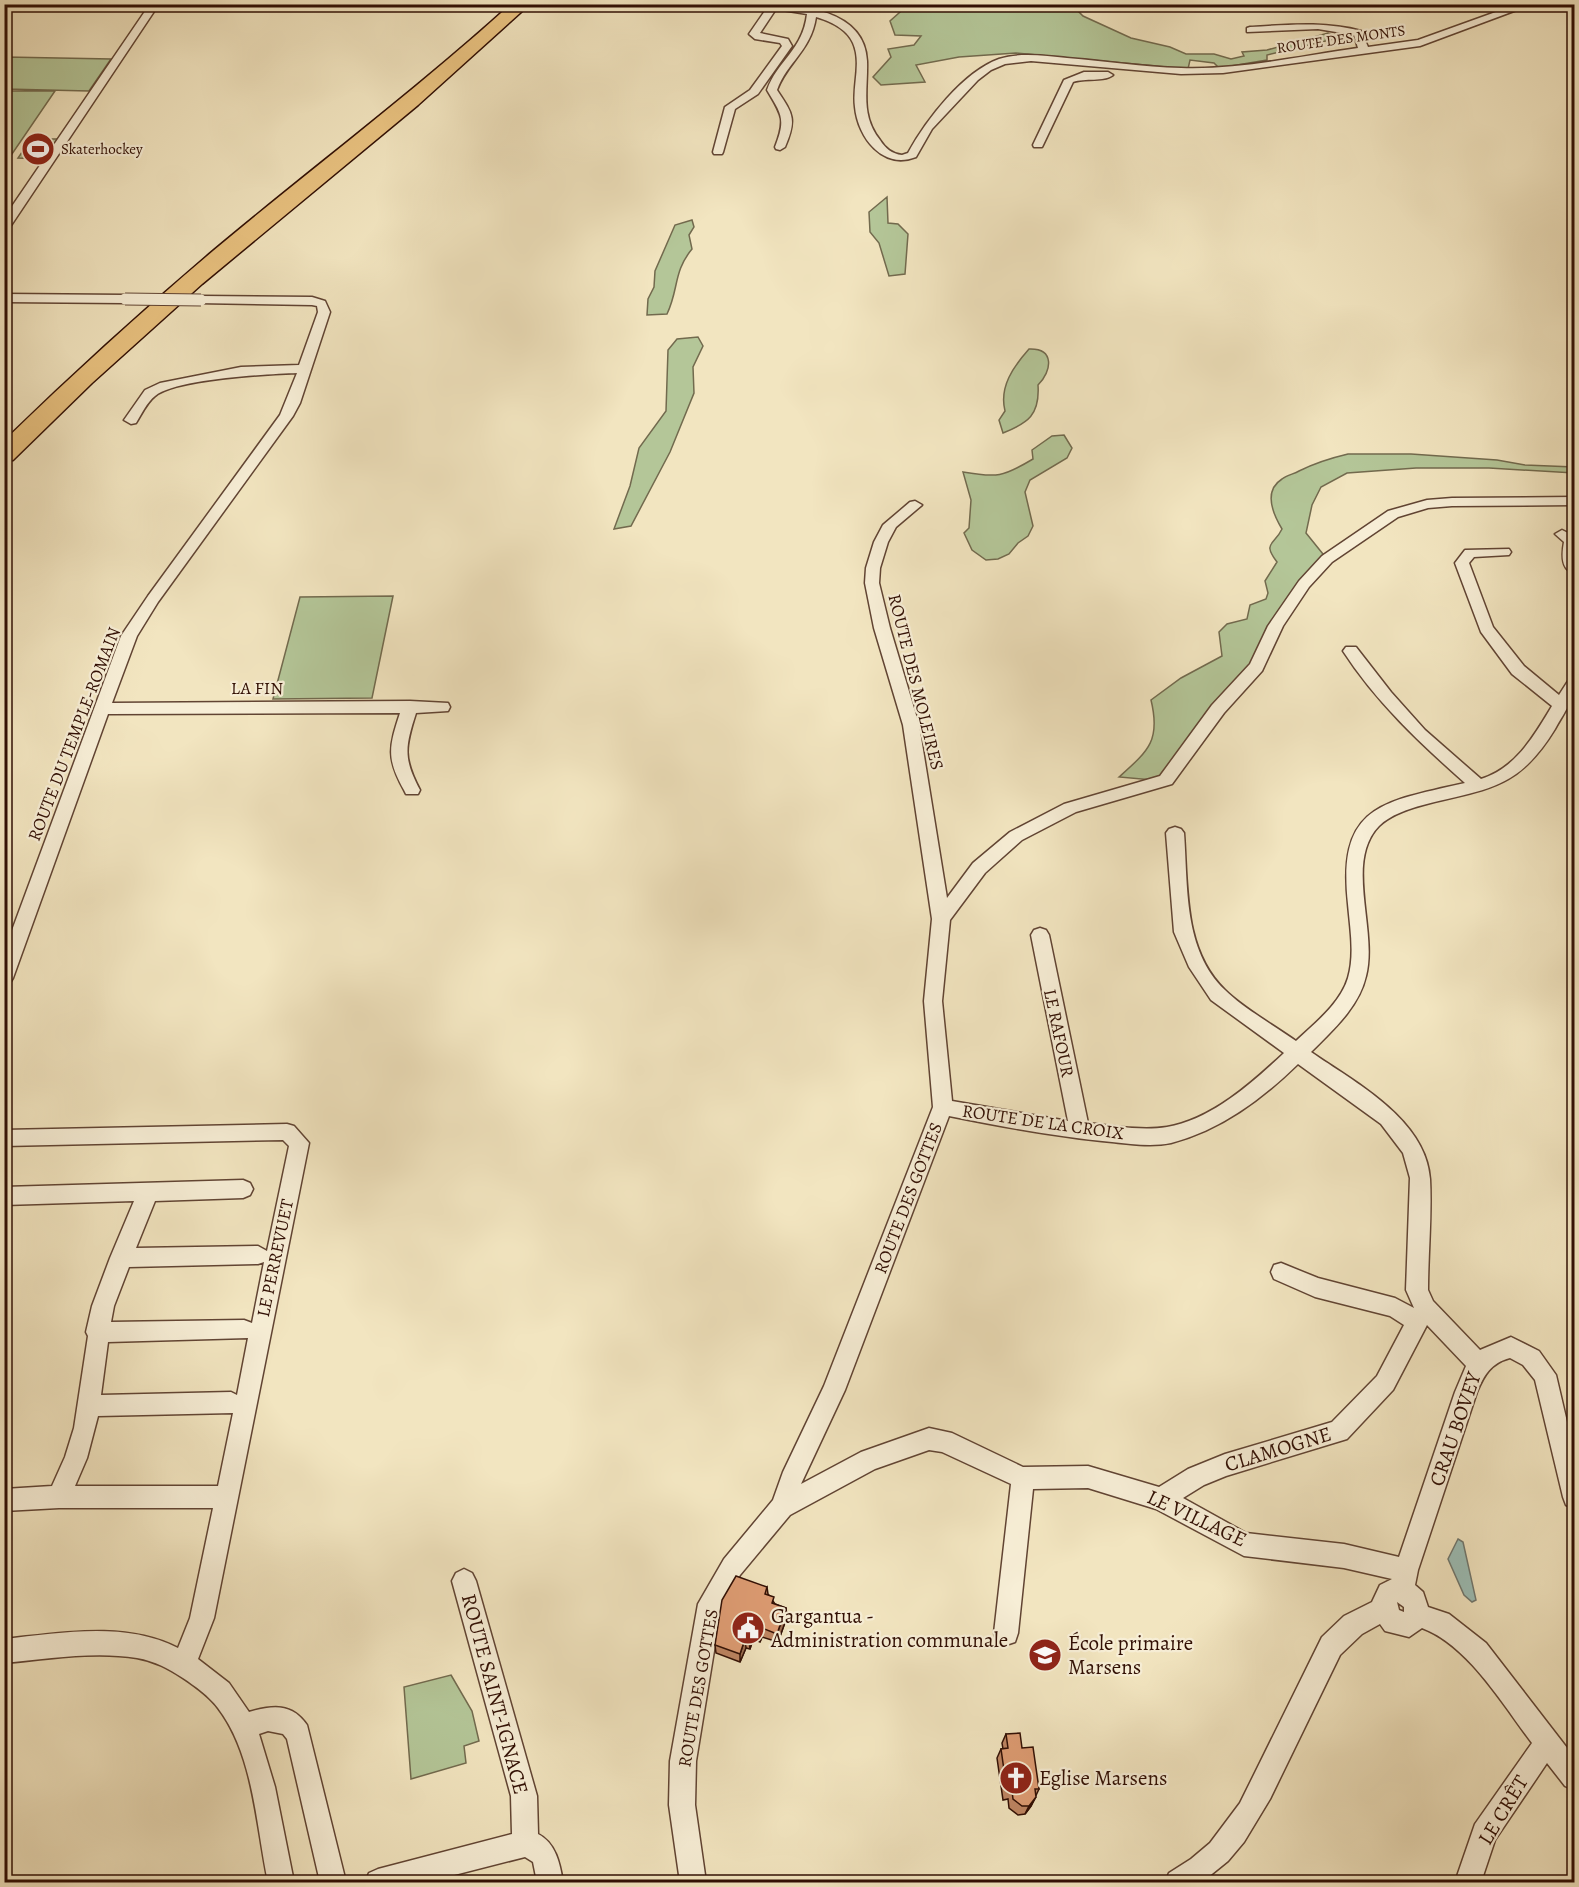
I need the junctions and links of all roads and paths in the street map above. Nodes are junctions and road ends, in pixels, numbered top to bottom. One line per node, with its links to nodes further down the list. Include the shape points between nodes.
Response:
1 (155, 4): 15 (street)
2 (510, 4): 19 (highway, via 166,290)
3 (522, 4): 20 (highway, via 170,300)
4 (761, 4): 6 (street, ROUTE DES MONTS)
5 (1529, 4): 10 (street, ROUTE DES MONTS, via 1439,38)
6 (773, 6): 7 (street, ROUTE DES MONTS); 14 (street, via 753,34 784,41 787,46 754,92 730,107)
7 (798, 7): 8 (street, ROUTE DES MONTS)
8 (812, 13): 11 (street, ROUTE DES MONTS, via 839,24 855,37 861,56 861,115 881,148 894,158 912,155 932,122 980,73 997,63 1036,58); 13 (street, via 809,31 772,90 790,125)
9 (1250, 30): 10 (street, via 1338,27 1358,33)
10 (1364, 51): 11 (street, ROUTE DES MONTS, via 1215,71)
11 (1152, 68): 12 (street, ROUTE DES MONTS, via 1144,75 1088,74 1070,79)
12 (1038, 145)
13 (780, 147)
14 (718, 152)
15 (4, 227)
16 (4, 298): 17 (street, ROUTE DU TEMPLE-ROMAIN, bridge, via 320,302 324,312)
17 (305, 369): 18 (street, via 222,373 165,386 150,393); 31 (street, ROUTE DU TEMPLE-ROMAIN, via 286,416 129,636)
18 (131, 420)
19 (4, 438)
20 (4, 455)
21 (1575, 501): 35 (street, via 1453,502 1427,504 1393,514 1327,559 1304,584 1276,626 1257,667 1218,709 1166,780 1070,808 1016,836 979,868)
22 (915, 505): 35 (street, ROUTE DES MOLEIRES, via 890,525 881,542 872,583 911,725)
23 (1562, 534): 25 (street, via 1571,540 1569,557)
24 (1504, 552): 28 (street, via 1470,553 1462,563 1486,628 1518,670)
25 (1575, 568)
26 (1351, 651): 32 (street, via 1419,734)
27 (1575, 685): 28 (street, ROUTE DE LA CROIX)
28 (1560, 704): 32 (street, ROUTE DE LA CROIX, via 1533,752 1505,775)
29 (410, 706): 30 (street, LA FIN); 31 (street, LA FIN); 33 (street, via 396,750 399,768)
30 (442, 707)
31 (104, 709): 37 (street, ROUTE DU TEMPLE-ROMAIN)
32 (1477, 785): 38 (street, ROUTE DE LA CROIX, via 1403,805 1379,817 1362,834 1354,863 1362,949 1357,977 1344,1006)
33 (412, 790)
34 (1175, 832): 38 (street, via 1183,932 1195,962 1218,995)
35 (941, 919): 39 (street, ROUTE DES GOTTES, via 933,1001)
36 (1040, 935): 40 (street, LE RAFOUR)
37 (4, 978)
38 (1297, 1053): 40 (street, ROUTE DE LA CROIX, via 1249,1096 1209,1121 1169,1135); 48 (street, via 1388,1118 1406,1137 1418,1161 1417,1290)
39 (943, 1107): 40 (street, ROUTE DE LA CROIX); 60 (street, ROUTE DES GOTTES, via 834,1390 790,1480)
40 (1080, 1131)
41 (4, 1138): 56 (street, LE PERREVUET, via 287,1132 299,1143)
42 (243, 1189): 43 (street)
43 (148, 1192): 44 (street); 46 (street)
44 (4, 1196)
45 (258, 1255): 46 (street)
46 (120, 1258): 50 (street)
47 (1281, 1272): 48 (street, via 1315,1287)
48 (1421, 1315): 51 (street); 58 (street, CLAMOGNE, via 1385,1383 1339,1431 1225,1465)
49 (244, 1330): 50 (street)
50 (97, 1332): 53 (street)
51 (1478, 1363): 57 (street, CRAU BOVEY, via 1493,1352 1510,1347 1531,1358 1545,1375); 61 (street, CRAU BOVEY)
52 (231, 1403): 53 (street)
53 (89, 1407): 55 (street, via 76,1458)
54 (1023, 1478): 58 (street, LE VILLAGE, via 1088,1478); 60 (street, LE VILLAGE, via 930,1438 869,1460); 65 (street)
55 (59, 1497): 56 (street); 59 (street)
56 (228, 1497): 67 (street, LE PERREVUET, via 202,1618)
57 (1575, 1497)
58 (1161, 1499): 61 (street, LE VILLAGE, via 1244,1544 1344,1556)
59 (4, 1500)
60 (782, 1507): 76 (street, ROUTE DES GOTTES, via 732,1567 710,1604 683,1761 682,1805)
61 (1404, 1580): 63 (street, via 1386,1593); 64 (street)
62 (464, 1581): 71 (street, ROUTE SAINT-IGNACE, via 524,1796)
63 (1384, 1609): 64 (street, via 1394,1622 1402,1625 1409,1625); 77 (street, via 1353,1625 1330,1646 1246,1820 1224,1849)
64 (1418, 1615): 69 (street, via 1440,1623 1477,1652)
65 (1006, 1633)
66 (4, 1651): 67 (street, via 121,1645 154,1650)
67 (184, 1664): 68 (street, via 227,1700)
68 (242, 1727): 72 (street, via 256,1763); 73 (street, via 268,1719 290,1722 298,1734)
69 (1547, 1742): 70 (street); 78 (street, LE CRÊT, via 1484,1833)
70 (1575, 1777)
71 (525, 1844): 74 (street); 75 (street, via 534,1844 543,1851)
72 (282, 1882)
73 (333, 1882)
74 (378, 1882)
75 (550, 1882)
76 (693, 1882)
77 (1178, 1882)
78 (1468, 1882)

